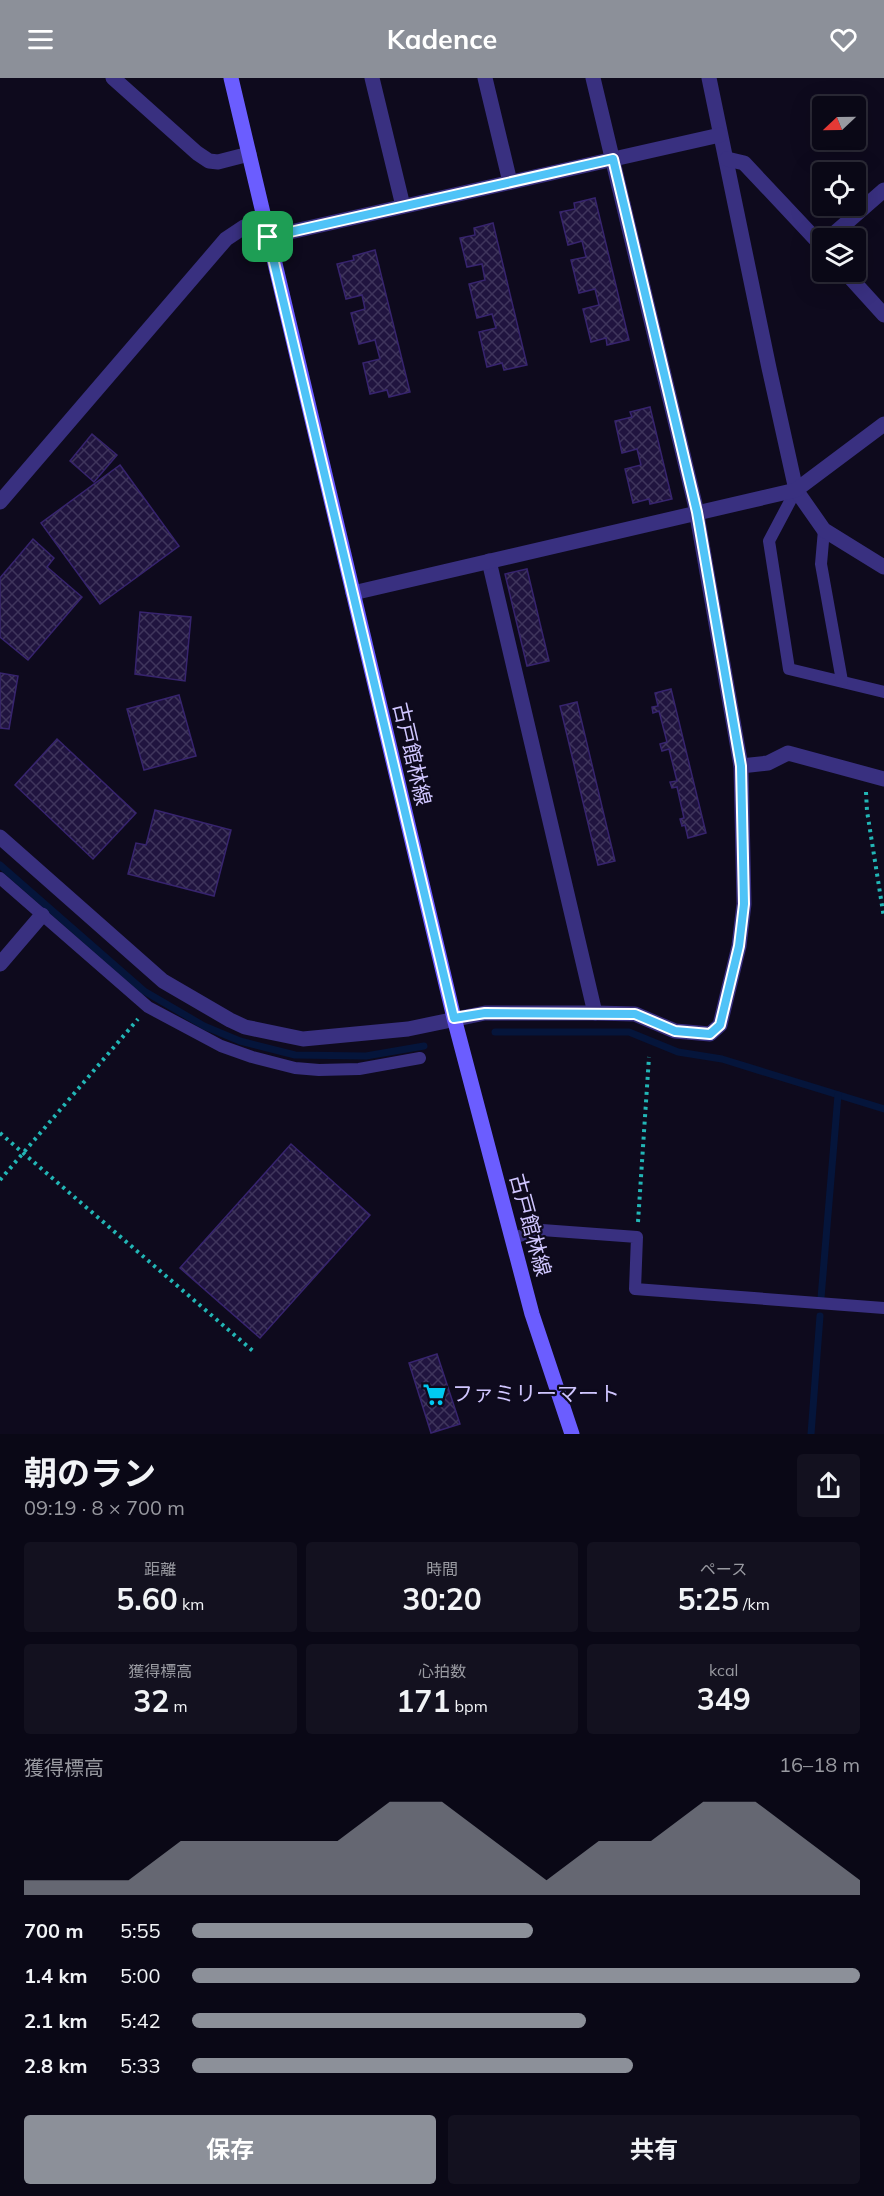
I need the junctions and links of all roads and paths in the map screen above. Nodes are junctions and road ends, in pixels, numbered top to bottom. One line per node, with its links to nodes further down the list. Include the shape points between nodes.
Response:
1 (113, 78): 8 (street, via 209,161)
2 (231, 78): 8 (main road, 古戸館林線)
3 (372, 78): 13 (street)
4 (485, 78): 11 (street)
5 (593, 78): 9 (street)
6 (709, 78): 7 (street)
7 (720, 135): 9 (street); 10 (street)
8 (249, 154): 14 (main road, 古戸館林線)
9 (613, 159): 11 (street); 23 (street)
10 (727, 159): 16 (street, via 744,163); 21 (street)
11 (510, 182): 13 (street)
12 (884, 190): 15 (street)
13 (402, 206): 17 (street)
14 (264, 220): 17 (main road, 古戸館林線); 22 (street, via 226,239)
15 (840, 228)
16 (812, 232)
17 (268, 237): 27 (main road, 古戸館林線)
18 (854, 282): 19 (street)
19 (884, 315)
20 (884, 424): 21 (street)
21 (796, 490): 23 (street); 24 (street); 28 (lane, via 770,541 789,669)
22 (0, 502)
23 (697, 512): 25 (street); 30 (street)
24 (824, 530): 26 (street); 28 (lane, via 821,564)
25 (489, 561): 27 (street); 39 (street)
26 (884, 567)
27 (353, 593): 40 (main road, 古戸館林線)
28 (842, 681): 29 (lane)
29 (884, 692)
30 (741, 766): 31 (street, via 768,763 788,753); 39 (street, via 744,904 739,946 720,1025 710,1034 675,1031 635,1014)
31 (865, 773): 32 (street); 36 (path)
32 (884, 779)
33 (0, 837): 40 (street, via 163,981 245,1027 303,1039 408,1029)
34 (0, 878): 35 (lane)
35 (42, 915): 37 (street); 38 (lane)
36 (884, 918)
37 (0, 964)
38 (148, 1007): 42 (lane, via 221,1046 295,1068 359,1069); 44 (path)
39 (595, 1013): 40 (street, via 485,1013)
40 (454, 1018): 47 (main road, 古戸館林線)
41 (649, 1057): 46 (path)
42 (420, 1058)
43 (0, 1133): 44 (path)
44 (24, 1153): 45 (path); 49 (path)
45 (0, 1179)
46 (637, 1237): 47 (lane, via 542,1230); 48 (lane, via 635,1288)
47 (512, 1238): 50 (main road, 古戸館林線, via 532,1314)
48 (884, 1308)
49 (253, 1351)
50 (572, 1434)

